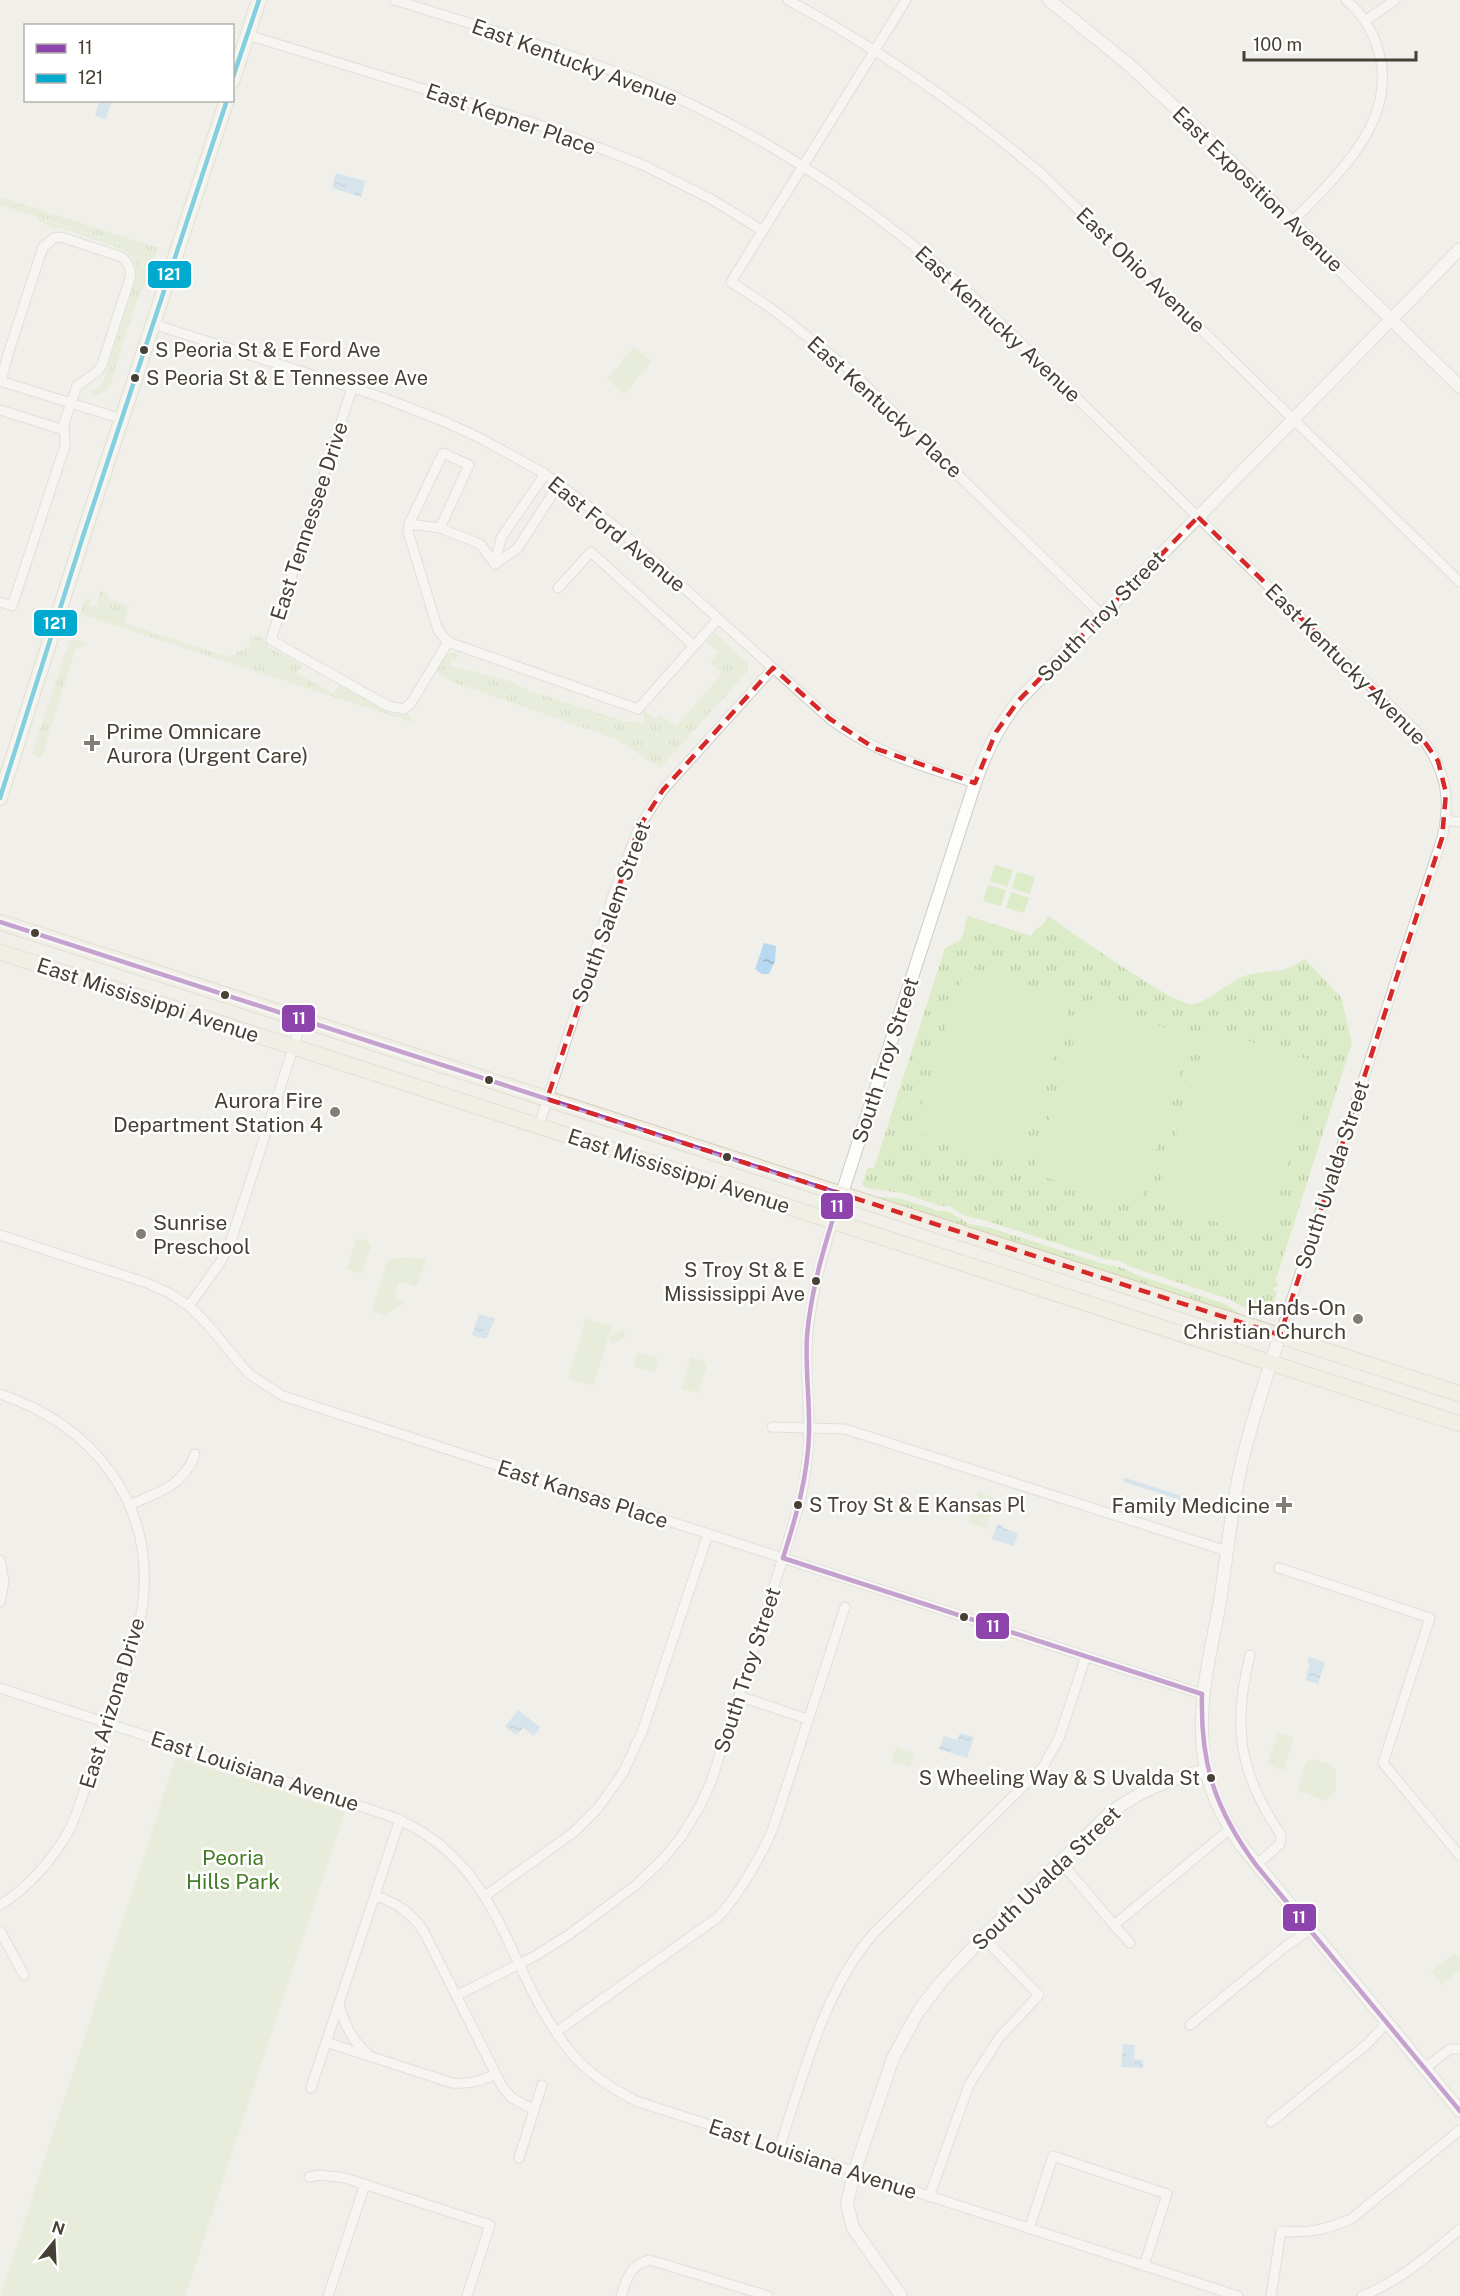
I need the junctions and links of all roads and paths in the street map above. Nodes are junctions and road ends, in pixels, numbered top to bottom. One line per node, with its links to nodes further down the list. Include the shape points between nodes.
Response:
1 (259, 0): 9 (main road)
2 (395, 0): 13 (street, East Kentucky Avenue, via 616,72 719,118)
3 (789, 0): 10 (street, East Ohio Avenue)
4 (906, 0): 10 (street, East Kentucky Place)
5 (1049, 0): 14 (street, East Exposition Avenue, via 1127,63)
6 (1346, 0): 8 (street)
7 (1395, 0): 8 (street)
8 (1365, 21): 14 (street, via 1376,41 1382,72 1379,104 1372,124 1342,170)
9 (248, 35): 11 (main road); 15 (street, East Kepner Place, via 534,123 643,165)
10 (876, 49): 13 (street, East Kentucky Place); 25 (street, East Ohio Avenue, via 963,109 1045,177)
11 (234, 76)
12 (225, 102): 18 (main road)
13 (804, 165): 15 (street, East Kentucky Place); 29 (street, East Kentucky Avenue, via 936,263)
14 (1292, 222): 17 (street, East Exposition Avenue)
15 (763, 231): 36 (street, East Kentucky Place, via 731,282 850,370)
16 (1460, 249): 17 (street, South Troy Street)
17 (1392, 320): 20 (street, East Exposition Avenue); 25 (street, South Troy Street)
18 (153, 324): 21 (street, East Ford Avenue); 24 (main road)
19 (1, 381): 22 (street); 22 (street, via 43,247 54,237 61,237 122,257 131,274 102,365 82,380)
20 (1460, 387)
21 (352, 388): 27 (street, East Ford Avenue, via 443,421); 38 (street, East Tennessee Drive, via 271,640 388,706 404,708 411,703)
22 (70, 402): 24 (street); 26 (street)
23 (0, 410): 26 (street)
24 (122, 419): 42 (main road)
25 (1294, 419): 29 (street, South Troy Street); 33 (street, East Ohio Avenue)
26 (64, 430): 35 (street, via 65,446 12,606)
27 (545, 474): 28 (street, East Ford Avenue); 32 (street, via 501,538)
28 (559, 484): 32 (street, via 517,549); 37 (street, East Ford Avenue, via 616,527)
29 (1198, 517): 36 (street, South Troy Street); 43 (street, East Kentucky Avenue, via 1419,734 1438,761 1446,793)
30 (409, 524): 31 (street); 31 (street, via 443,453 469,465); 38 (street, via 438,630)
31 (440, 528): 32 (street, via 480,544)
32 (495, 564)
33 (1460, 582)
34 (558, 588): 39 (street, via 591,552)
35 (0, 602)
36 (1102, 615): 41 (street, South Troy Street, via 1011,710 990,743)
37 (718, 619): 39 (street); 40 (street, East Ford Avenue)
38 (448, 642): 39 (street, via 638,709)
39 (694, 646)
40 (773, 668): 41 (street, East Ford Avenue, via 830,719 874,748); 49 (street, South Salem Street, via 663,790 639,827)
41 (975, 783): 51 (street, South Troy Street)
42 (0, 798)
43 (1446, 820): 44 (street); 55 (street, South Uvalda Street)
44 (1460, 822)
45 (0, 922): 47 (main road, East Mississippi Avenue)
46 (0, 952): 48 (main road, East Mississippi Avenue)
47 (302, 1020): 48 (street); 49 (main road, East Mississippi Avenue)
48 (294, 1047): 50 (main road, East Mississippi Avenue); 54 (street, via 232,1238 218,1267)
49 (547, 1099): 50 (street, South Salem Street); 51 (main road, East Mississippi Avenue)
50 (538, 1126): 52 (main road, East Mississippi Avenue)
51 (841, 1194): 52 (street, South Troy Street); 55 (main road, East Mississippi Avenue)
52 (833, 1221): 56 (main road, East Mississippi Avenue); 61 (street, South Troy Street, via 809,1317)
53 (0, 1235): 54 (street, East Kansas Place, via 147,1283)
54 (189, 1306): 64 (street, East Kansas Place, via 249,1374 283,1396)
55 (1280, 1335): 56 (street, South Uvalda Street); 58 (main road, East Mississippi Avenue)
56 (1271, 1362): 59 (main road, East Mississippi Avenue); 65 (street, South Uvalda Street, via 1243,1457)
57 (0, 1394): 63 (street, East Arizona Drive, via 40,1410 74,1432 102,1460)
58 (1460, 1394)
59 (1460, 1424)
60 (772, 1427): 61 (street)
61 (809, 1427): 65 (street, via 845,1429); 66 (street, South Troy Street, via 804,1484)
62 (195, 1454): 63 (street, via 188,1472 180,1479)
63 (129, 1505): 77 (street, East Arizona Drive, via 143,1561 143,1601)
64 (708, 1534): 66 (street, East Kansas Place); 85 (street, via 642,1732 623,1773 582,1825)
65 (1227, 1551): 74 (street, South Uvalda Street)
66 (783, 1558): 72 (street, East Kansas Place); 75 (street, South Troy Street)
67 (0, 1560): 69 (street, via 4,1581)
68 (1279, 1568): 81 (street, via 1430,1618 1383,1763)
69 (0, 1602)
70 (845, 1606): 76 (street)
71 (1250, 1655): 83 (street, via 1240,1712 1243,1750 1252,1784 1282,1839)
72 (1086, 1656): 74 (street, East Kansas Place); 110 (street, via 1059,1738 1043,1767 859,1951 818,2031)
73 (0, 1688): 77 (street, East Louisiana Avenue)
74 (1202, 1694): 78 (street, South Uvalda Street)
75 (739, 1696): 76 (street); 92 (street, South Troy Street, via 711,1782 693,1819 672,1849 636,1885 567,1936)
76 (807, 1719): 98 (street, via 771,1835 726,1909)
77 (107, 1723): 79 (street, East Louisiana Avenue); 86 (street, East Arizona Drive, via 81,1803 61,1845 37,1876)
78 (1206, 1770): 80 (street); 82 (street, South Uvalda Street, via 1163,1781 1129,1799)
79 (400, 1819): 84 (street); 85 (street, East Louisiana Avenue, via 451,1854)
80 (1230, 1829): 83 (street); 87 (street)
81 (1460, 1856)
82 (1060, 1861): 87 (street); 90 (street, South Uvalda Street)
83 (1256, 1865): 88 (street)
84 (375, 1896): 94 (street, via 390,1901 415,1920); 95 (street)
85 (485, 1896): 92 (street, East Louisiana Avenue)
86 (0, 1905)
87 (1114, 1924): 91 (street)
88 (1310, 1930): 96 (street); 97 (street)
89 (0, 1931): 93 (street)
90 (983, 1937): 112 (street, South Uvalda Street, via 928,1998 905,2035 884,2082); 115 (street, via 1039,1995 999,2038 969,2085)
91 (1130, 1943)
92 (520, 1963): 94 (street, South Troy Street); 98 (street, East Louisiana Avenue)
93 (24, 1975)
94 (456, 1996): 103 (street)
95 (339, 2004): 99 (street); 101 (street, via 353,2038)
96 (1387, 2023): 102 (street); 108 (street)
97 (1190, 2025)
98 (556, 2032): 110 (street, East Louisiana Avenue, via 588,2070 627,2097)
99 (326, 2042): 101 (street); 105 (street)
100 (1460, 2049): 102 (street, via 1449,2049)
101 (371, 2056): 103 (street, via 452,2083 481,2081)
102 (1425, 2068): 107 (street)
103 (495, 2074): 106 (street, via 512,2098)
104 (542, 2085): 106 (street)
105 (311, 2088)
106 (534, 2110): 111 (street)
107 (1460, 2111)
108 (1271, 2122)
109 (1460, 2130): 125 (street, via 1352,2219 1315,2231 1281,2231)
110 (779, 2149): 112 (street, East Louisiana Avenue)
111 (519, 2158)
112 (854, 2173): 115 (street, East Louisiana Avenue); 123 (street, South Uvalda Street, via 847,2204 851,2222)
113 (309, 2177): 114 (street, via 328,2175)
114 (365, 2184): 119 (street); 120 (street, via 490,2225)
115 (930, 2197): 116 (street, East Louisiana Avenue)
116 (1029, 2229): 118 (street, East Louisiana Avenue); 118 (street, via 1053,2156 1167,2194)
117 (1460, 2229): 126 (street, via 1408,2272)
118 (1144, 2266): 124 (street, East Louisiana Avenue)
119 (328, 2296)
120 (467, 2296)
121 (621, 2296): 122 (street, via 633,2267 650,2260)
122 (768, 2296)
123 (901, 2296)
124 (1238, 2296)
125 (1271, 2296)
126 (1362, 2296)

